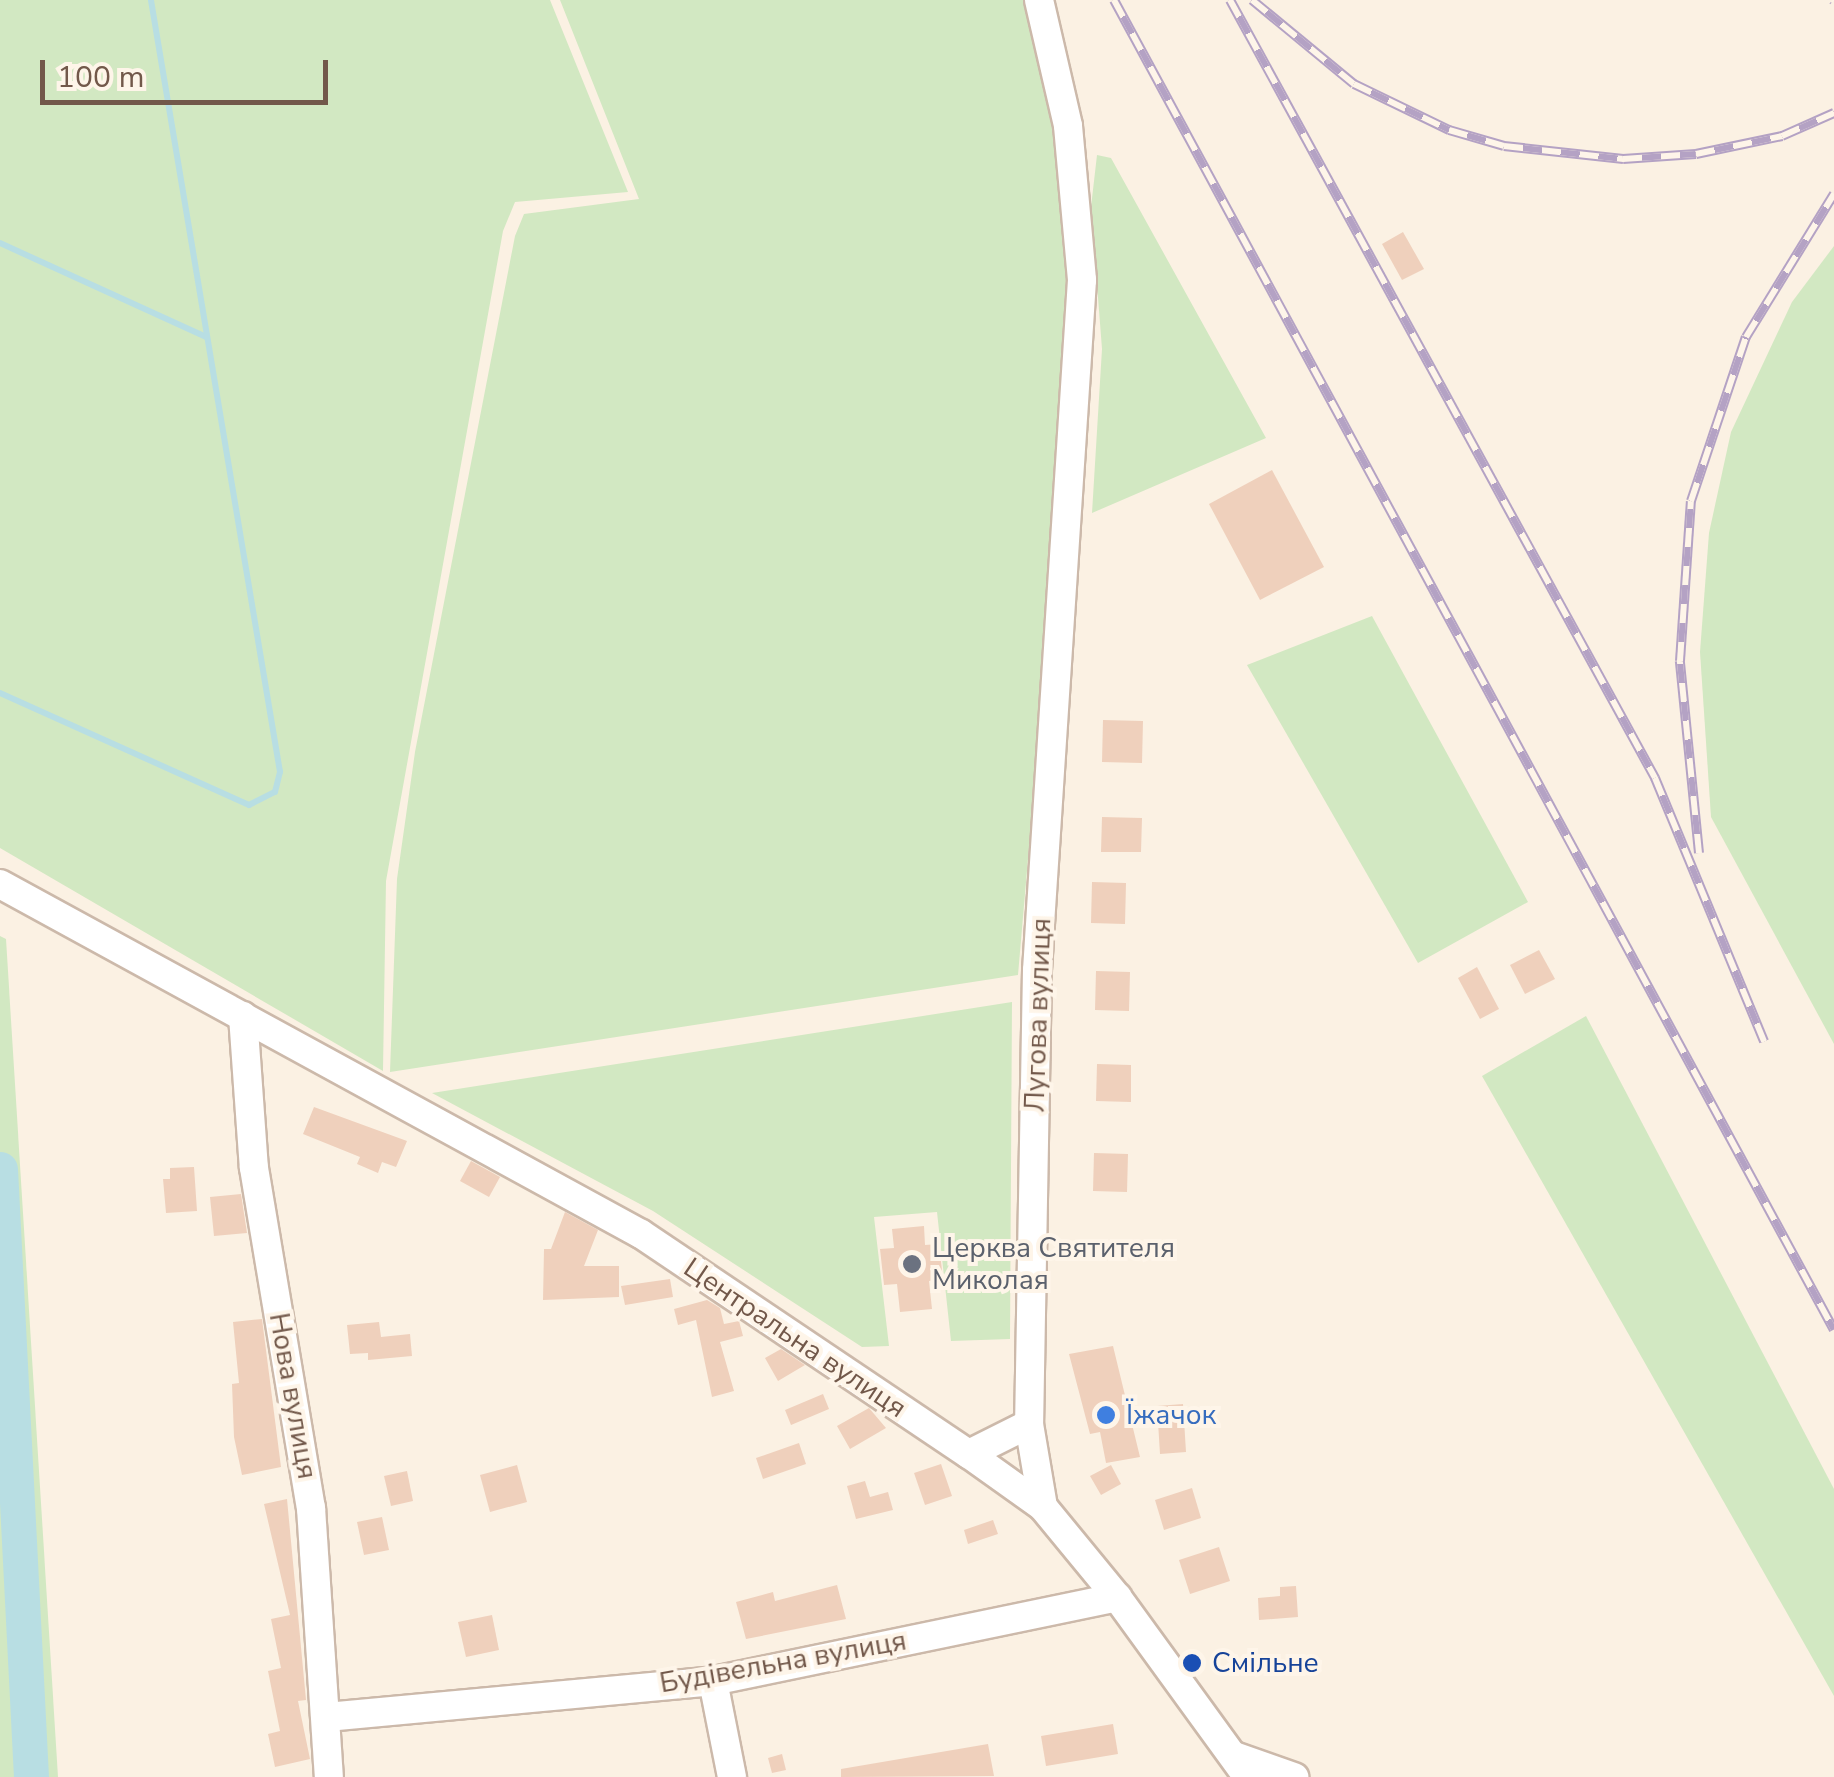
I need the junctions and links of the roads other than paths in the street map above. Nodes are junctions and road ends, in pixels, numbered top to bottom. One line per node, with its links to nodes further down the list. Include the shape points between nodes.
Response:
1 (1038, 0): 4 (street, Лугова вулиця, via 1068,126 1082,351 1037,970)
2 (0, 884): 3 (street, Центральна вулиця)
3 (243, 1016): 5 (street, Центральна вулиця, via 641,1234); 9 (street, Нова вулиця, via 254,1168 312,1508)
4 (1028, 1424): 5 (street); 6 (street, Лугова вулиця)
5 (969, 1454): 6 (street, Центральна вулиця)
6 (1042, 1507): 7 (street, Центральна вулиця)
7 (1117, 1597): 8 (street, Будівельна вулиця); 10 (street, Центральна вулиця)
8 (713, 1680): 9 (street, Будівельна вулиця); 12 (street)
9 (326, 1717): 11 (street, Нова вулиця)
10 (1241, 1767): 13 (street)
11 (329, 1777)
12 (732, 1777)
13 (1294, 1777)

